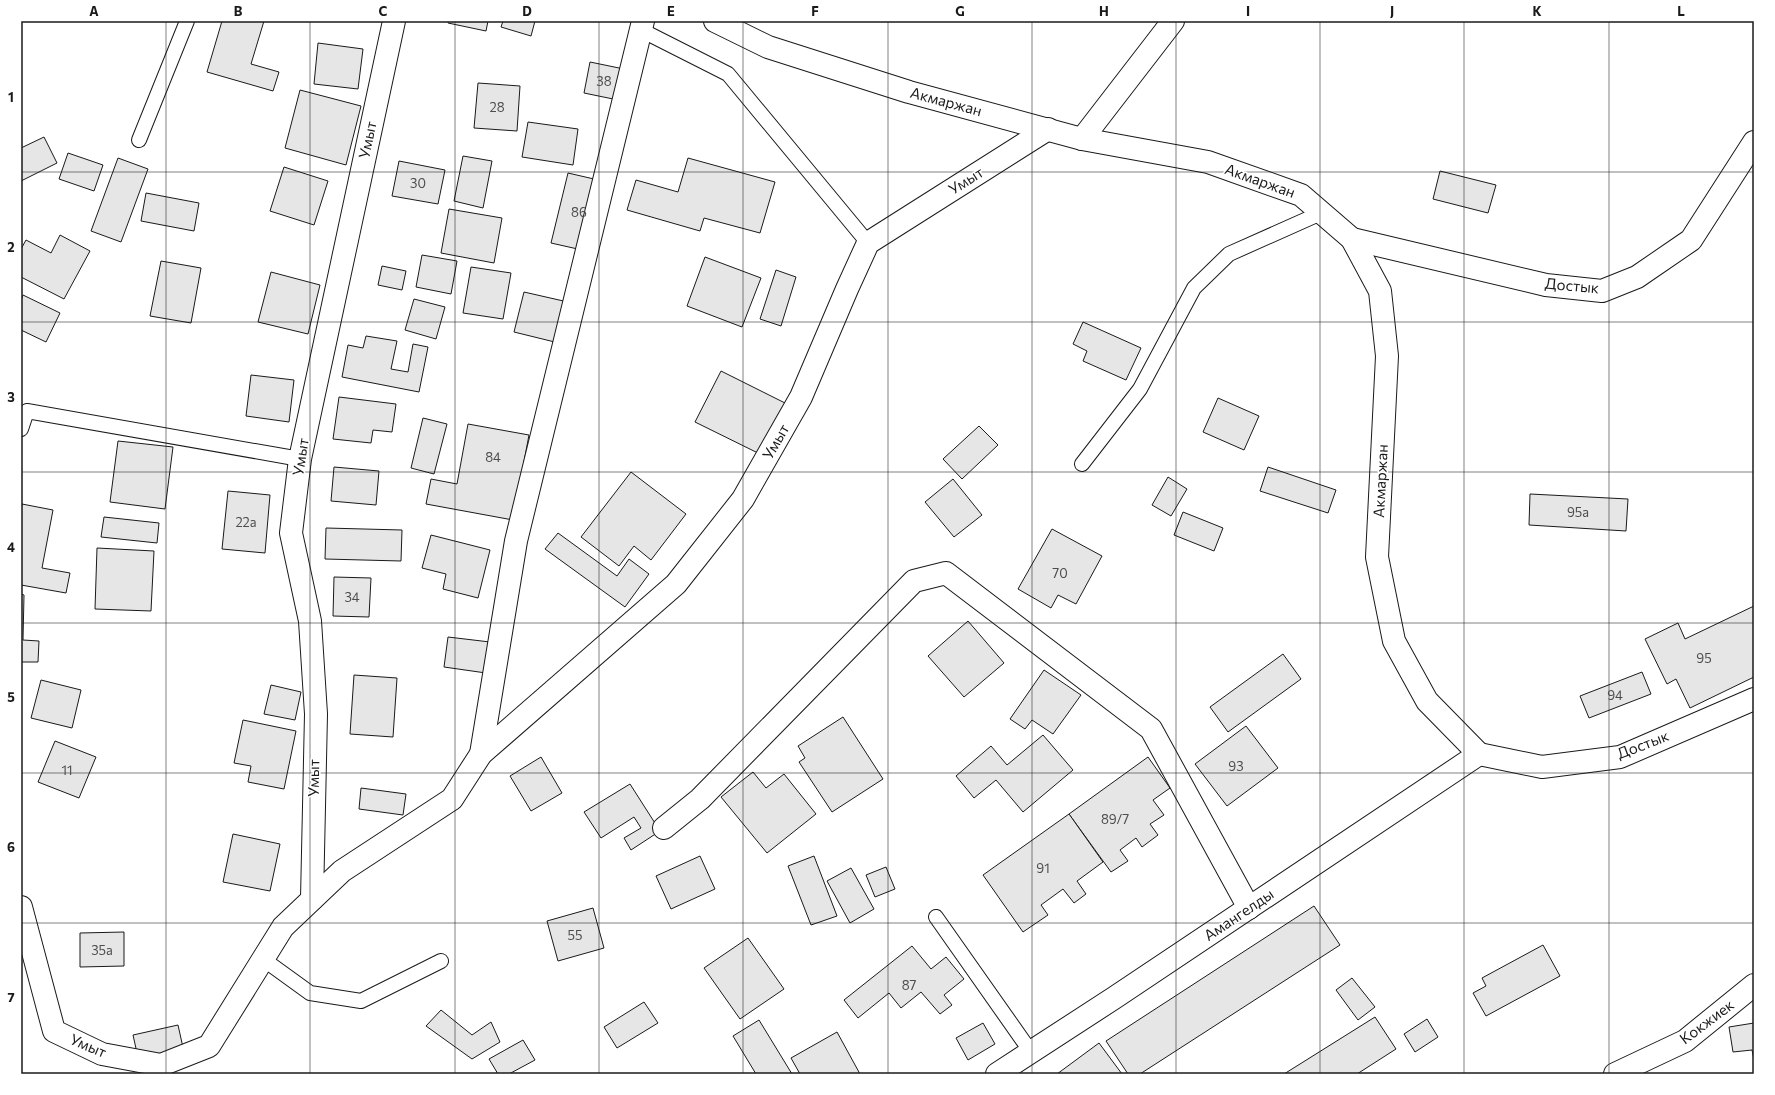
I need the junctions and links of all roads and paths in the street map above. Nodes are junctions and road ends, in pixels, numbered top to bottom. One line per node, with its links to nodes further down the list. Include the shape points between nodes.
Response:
1 (187, 21): 8 (lane)
2 (394, 21): 14 (street, Умыт)
3 (715, 21): 6 (street, Акмаржан, via 768,47 909,92)
4 (1173, 21): 7 (street)
5 (642, 25): 12 (lane, via 728,74); 17 (street, Умыт, via 516,541)
6 (1048, 129): 7 (street, Акмаржан); 12 (street, Умыт)
7 (1082, 139): 10 (street, Акмаржан, via 1208,162 1301,195)
8 (139, 140)
9 (1754, 142): 11 (street, Достык, via 1691,240 1637,277 1602,291 1546,285)
10 (1322, 213): 11 (street, Акмаржан); 15 (lane, via 1229,254 1194,288 1140,389)
11 (1352, 239): 18 (street, Акмаржан, via 1380,291 1387,356 1377,558 1394,641 1427,701)
12 (868, 243): 17 (street, Умыт, via 801,397 743,499 676,584)
13 (21, 428): 14 (lane, via 27,411)
14 (300, 459): 20 (street, Умыт, via 291,533 310,621 315,699)
15 (1082, 464)
16 (1754, 699): 18 (street, Достык, via 1620,757 1542,767)
17 (481, 754): 20 (street, Умыт, via 452,799 342,871)
18 (1480, 754): 22 (street, Амангелды)
19 (664, 828): 22 (street, via 700,799 914,581 946,573 1151,729)
20 (312, 899): 24 (street, Умыт, via 284,927)
21 (21, 908): 24 (street, Умыт, via 54,1031 102,1054 160,1065 209,1046)
22 (1249, 908): 27 (street, Амангелды)
23 (936, 917): 27 (lane)
24 (264, 959): 25 (lane, via 310,993 361,1001)
25 (441, 961)
26 (1754, 986): 29 (street, Кокжиек, via 1685,1041)
27 (1031, 1052): 28 (street, Амангелды)
28 (997, 1074)
29 (1615, 1074)

